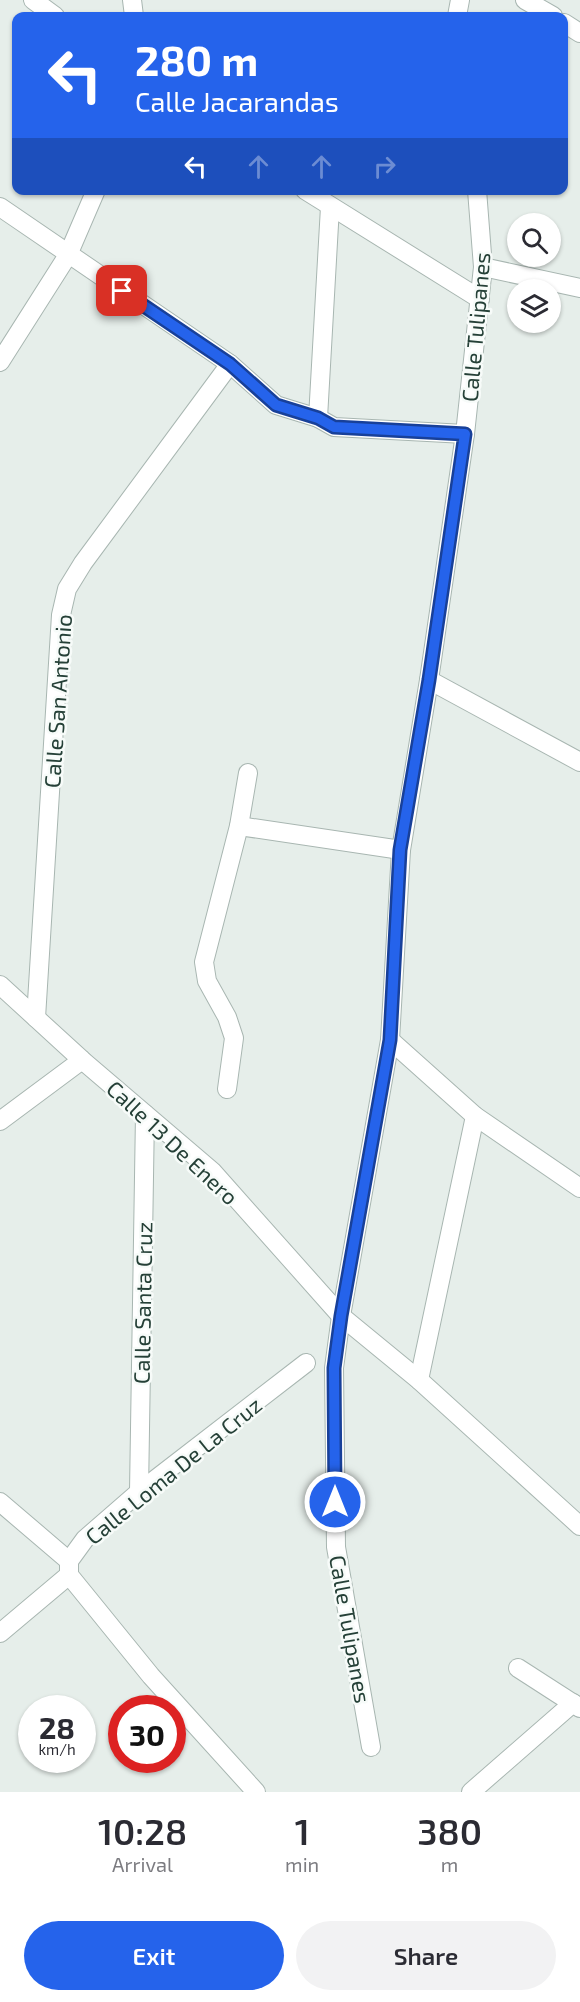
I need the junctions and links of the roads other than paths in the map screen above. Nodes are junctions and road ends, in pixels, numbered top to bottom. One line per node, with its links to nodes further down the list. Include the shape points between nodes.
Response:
1 (33, 0): 3 (street)
2 (525, 0): 4 (street)
3 (50, 12)
4 (546, 12)
5 (94, 195): 10 (street)
6 (313, 195): 9 (street)
7 (477, 195): 11 (street, Calle Tulipanes)
8 (0, 207): 10 (street)
9 (330, 207): 13 (street); 16 (street)
10 (68, 255): 14 (street); 15 (street)
11 (483, 267): 12 (street); 13 (street, Calle Tulipanes)
12 (580, 288)
13 (480, 299): 17 (street, Calle Tulipanes)
14 (0, 362)
15 (230, 364): 16 (street, via 276,405); 24 (street, Calle San Antonio, via 67,589 61,615)
16 (318, 418): 17 (street, via 334,427)
17 (465, 434): 18 (street, Calle Tulipanes)
18 (429, 680): 19 (street); 22 (street, Calle Tulipanes)
19 (580, 762)
20 (248, 773): 21 (street)
21 (238, 826): 22 (street); 27 (street, via 204,962 207,981 234,1038)
22 (400, 850): 25 (street, Calle Tulipanes)
23 (0, 985): 24 (street, Calle 13 De Enero)
24 (36, 1018): 26 (street, Calle 13 De Enero)
25 (390, 1040): 29 (street); 32 (street, Calle Tulipanes)
26 (82, 1060): 28 (street, Calle 13 De Enero); 30 (street)
27 (227, 1089)
28 (145, 1114): 32 (street, Calle 13 De Enero, via 212,1172); 35 (street, Calle Santa Cruz)
29 (475, 1116): 31 (street); 34 (street)
30 (0, 1121)
31 (580, 1188)
32 (341, 1316): 34 (street, Calle 13 De Enero); 42 (street, Calle Tulipanes, via 334,1368 336,1547)
33 (306, 1363): 35 (street, Calle Loma De La Cruz)
34 (419, 1380): 37 (street, Calle 13 De Enero)
35 (139, 1492): 38 (street, Calle Loma De La Cruz, via 85,1539)
36 (0, 1502): 38 (street)
37 (580, 1526)
38 (69, 1568): 39 (street, Calle Loma De La Cruz); 43 (street, via 151,1676)
39 (0, 1633)
40 (518, 1668): 41 (street)
41 (576, 1705): 44 (street)
42 (371, 1747)
43 (256, 1792)
44 (471, 1792)

